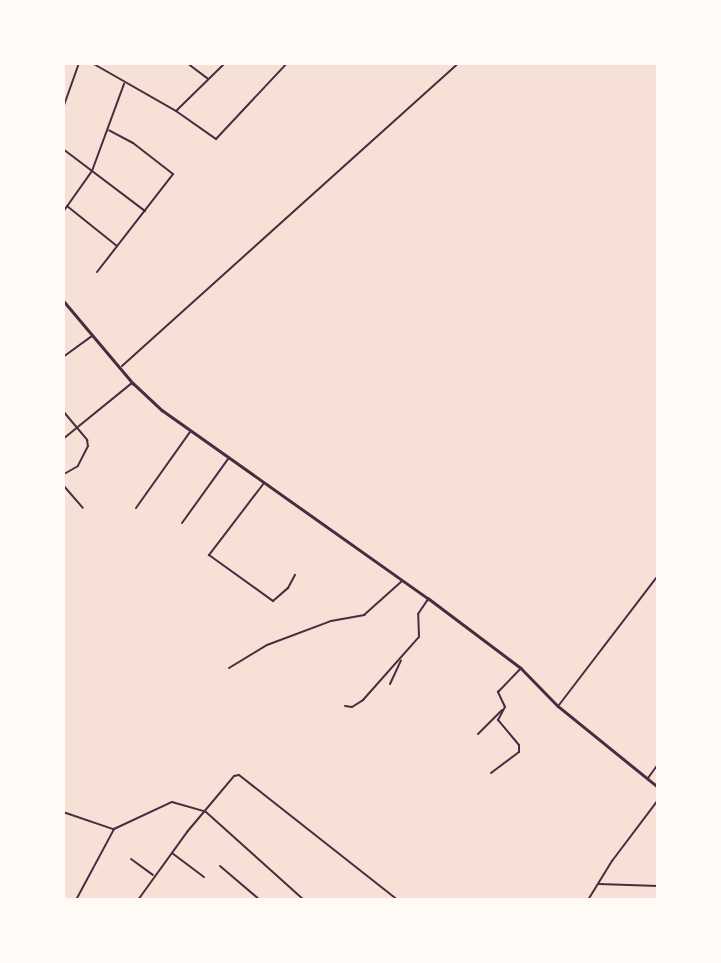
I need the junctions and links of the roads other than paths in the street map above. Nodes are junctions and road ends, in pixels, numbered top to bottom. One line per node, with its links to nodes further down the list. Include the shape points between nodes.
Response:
1 (79, 63): 9 (street)
2 (92, 63): 8 (street)
3 (187, 63): 7 (street)
4 (225, 63): 7 (street)
5 (287, 63): 10 (street, via 218,139)
6 (459, 63): 22 (street)
7 (208, 79): 10 (street)
8 (124, 83): 10 (street); 11 (street)
9 (63, 108)
10 (176, 111)
11 (109, 130): 13 (street); 16 (street, via 173,173)
12 (63, 149): 13 (street)
13 (92, 171): 14 (street); 16 (street)
14 (67, 206): 15 (street); 17 (street)
15 (63, 212)
16 (146, 212): 17 (street)
17 (117, 247): 18 (street)
18 (97, 272)
19 (64, 302): 20 (main road)
20 (93, 336): 21 (street); 22 (main road)
21 (63, 357)
22 (120, 368): 23 (main road)
23 (133, 383): 25 (street); 26 (main road)
24 (63, 411): 25 (street)
25 (77, 428): 27 (street); 29 (street, via 88,446 78,466)
26 (191, 431): 28 (main road); 33 (street)
27 (63, 439)
28 (229, 459): 30 (main road); 34 (street)
29 (66, 473)
30 (265, 482): 35 (street, via 209,555 273,601); 37 (main road)
31 (63, 485): 32 (street)
32 (83, 508)
33 (136, 508)
34 (181, 523)
35 (295, 575)
36 (656, 578): 44 (street)
37 (403, 580): 38 (main road); 40 (street, via 364,615 331,621 267,645)
38 (428, 598): 39 (street, via 418,614 419,637); 41 (main road)
39 (401, 657): 42 (street); 43 (street, via 363,699)
40 (229, 668)
41 (521, 668): 44 (main road); 45 (street, via 498,692)
42 (390, 684)
43 (345, 706)
44 (558, 706): 49 (main road)
45 (505, 707): 46 (street); 48 (street, via 498,720 519,745 519,752)
46 (478, 734)
47 (658, 764): 49 (street)
48 (491, 773)
49 (648, 778): 50 (main road)
50 (658, 787)
51 (658, 800): 60 (street)
52 (63, 812): 54 (street)
53 (206, 812): 54 (street, via 172,802); 55 (street); 66 (street); 67 (street, via 239,775)
54 (114, 829): 63 (street)
55 (171, 853): 58 (street); 59 (street)
56 (131, 859): 58 (street)
57 (220, 866): 65 (street)
58 (154, 875): 62 (street)
59 (204, 877)
60 (598, 884): 61 (street); 68 (street)
61 (658, 886)
62 (139, 899): 64 (street)
63 (76, 900)
64 (144, 900)
65 (260, 900)
66 (304, 900)
67 (398, 900)
68 (588, 900)

